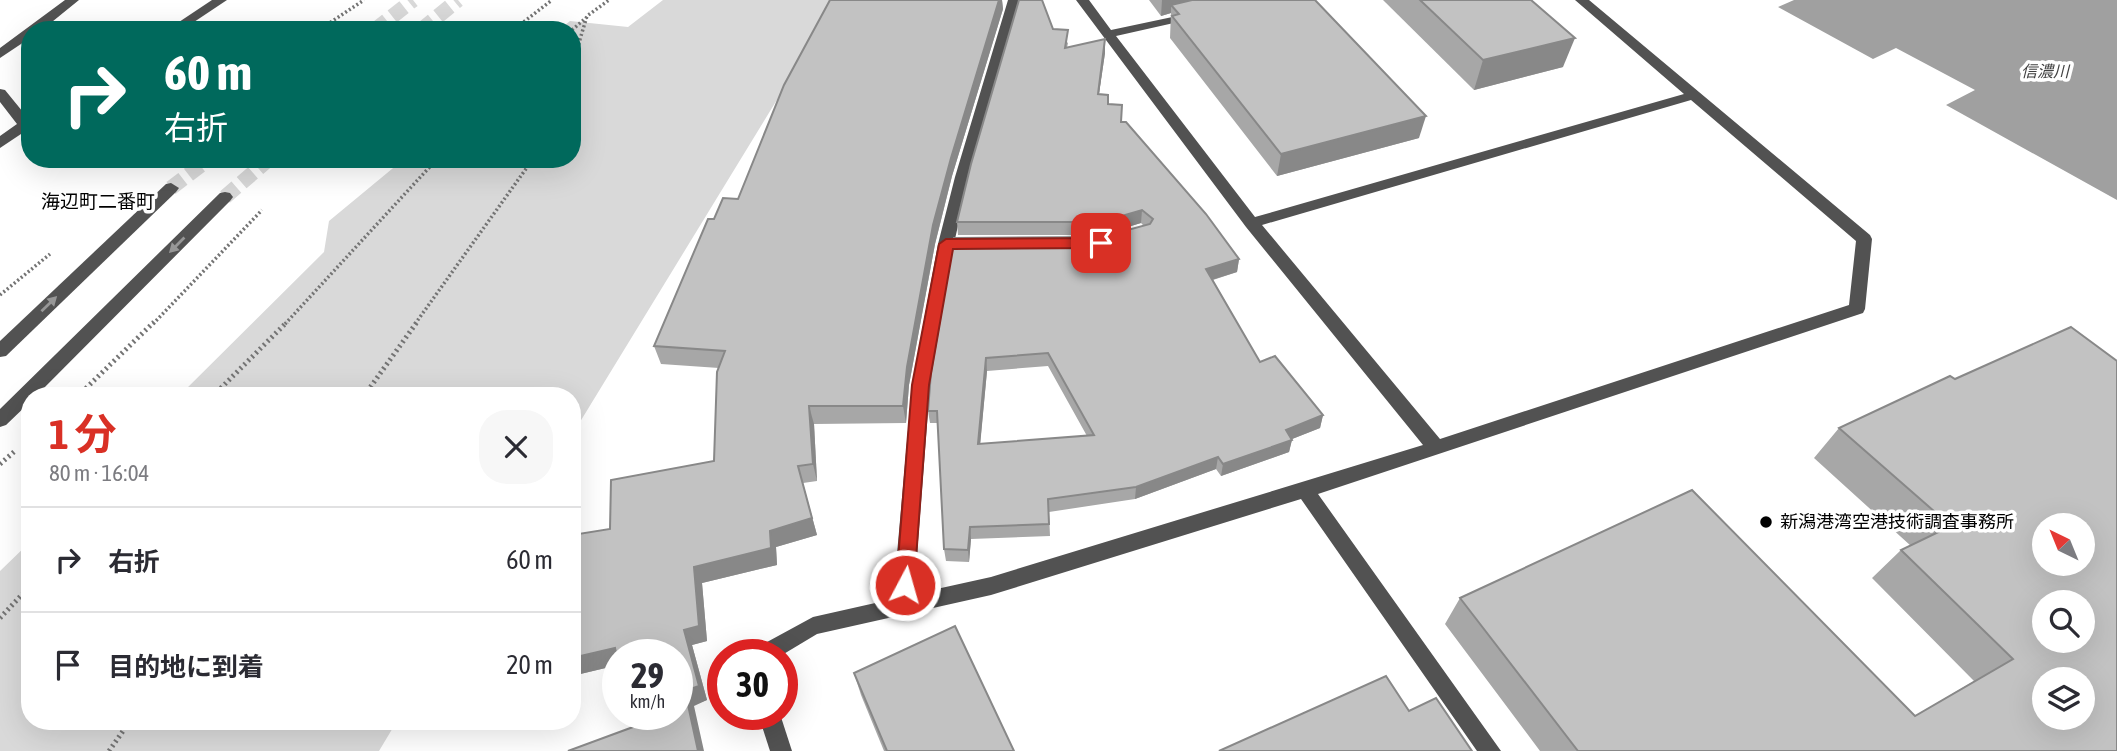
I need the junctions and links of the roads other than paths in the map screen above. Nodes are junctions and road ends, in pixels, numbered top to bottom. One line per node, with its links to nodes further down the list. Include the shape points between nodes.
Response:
1 (73, 0): 7 (street)
2 (221, 0): 8 (street)
3 (1014, 0): 20 (street)
4 (1082, 0): 9 (street)
5 (1581, 0): 13 (street)
6 (1202, 12): 9 (street)
7 (45, 21)
8 (187, 21)
9 (1109, 34): 19 (street)
10 (21, 38): 11 (street)
11 (0, 54)
12 (0, 93): 14 (street)
13 (1695, 95): 19 (street); 26 (street, via 1864,239 1857,309)
14 (21, 116)
15 (21, 127): 16 (street)
16 (0, 143)
17 (171, 188): 22 (street, one-way to 17)
18 (225, 197): 23 (street, one-way to 23)
19 (1251, 223): 26 (street)
20 (946, 244): 21 (street); 28 (street, via 920,385)
21 (998, 244)
22 (0, 351)
23 (33, 387)
24 (21, 399): 25 (street, one-way to 25)
25 (0, 420)
26 (1437, 448): 27 (street)
27 (1306, 490): 28 (street, via 991,586); 32 (street)
28 (903, 604): 29 (street, via 813,626)
29 (791, 639)
30 (774, 730): 31 (street)
31 (781, 751)
32 (1490, 751)

